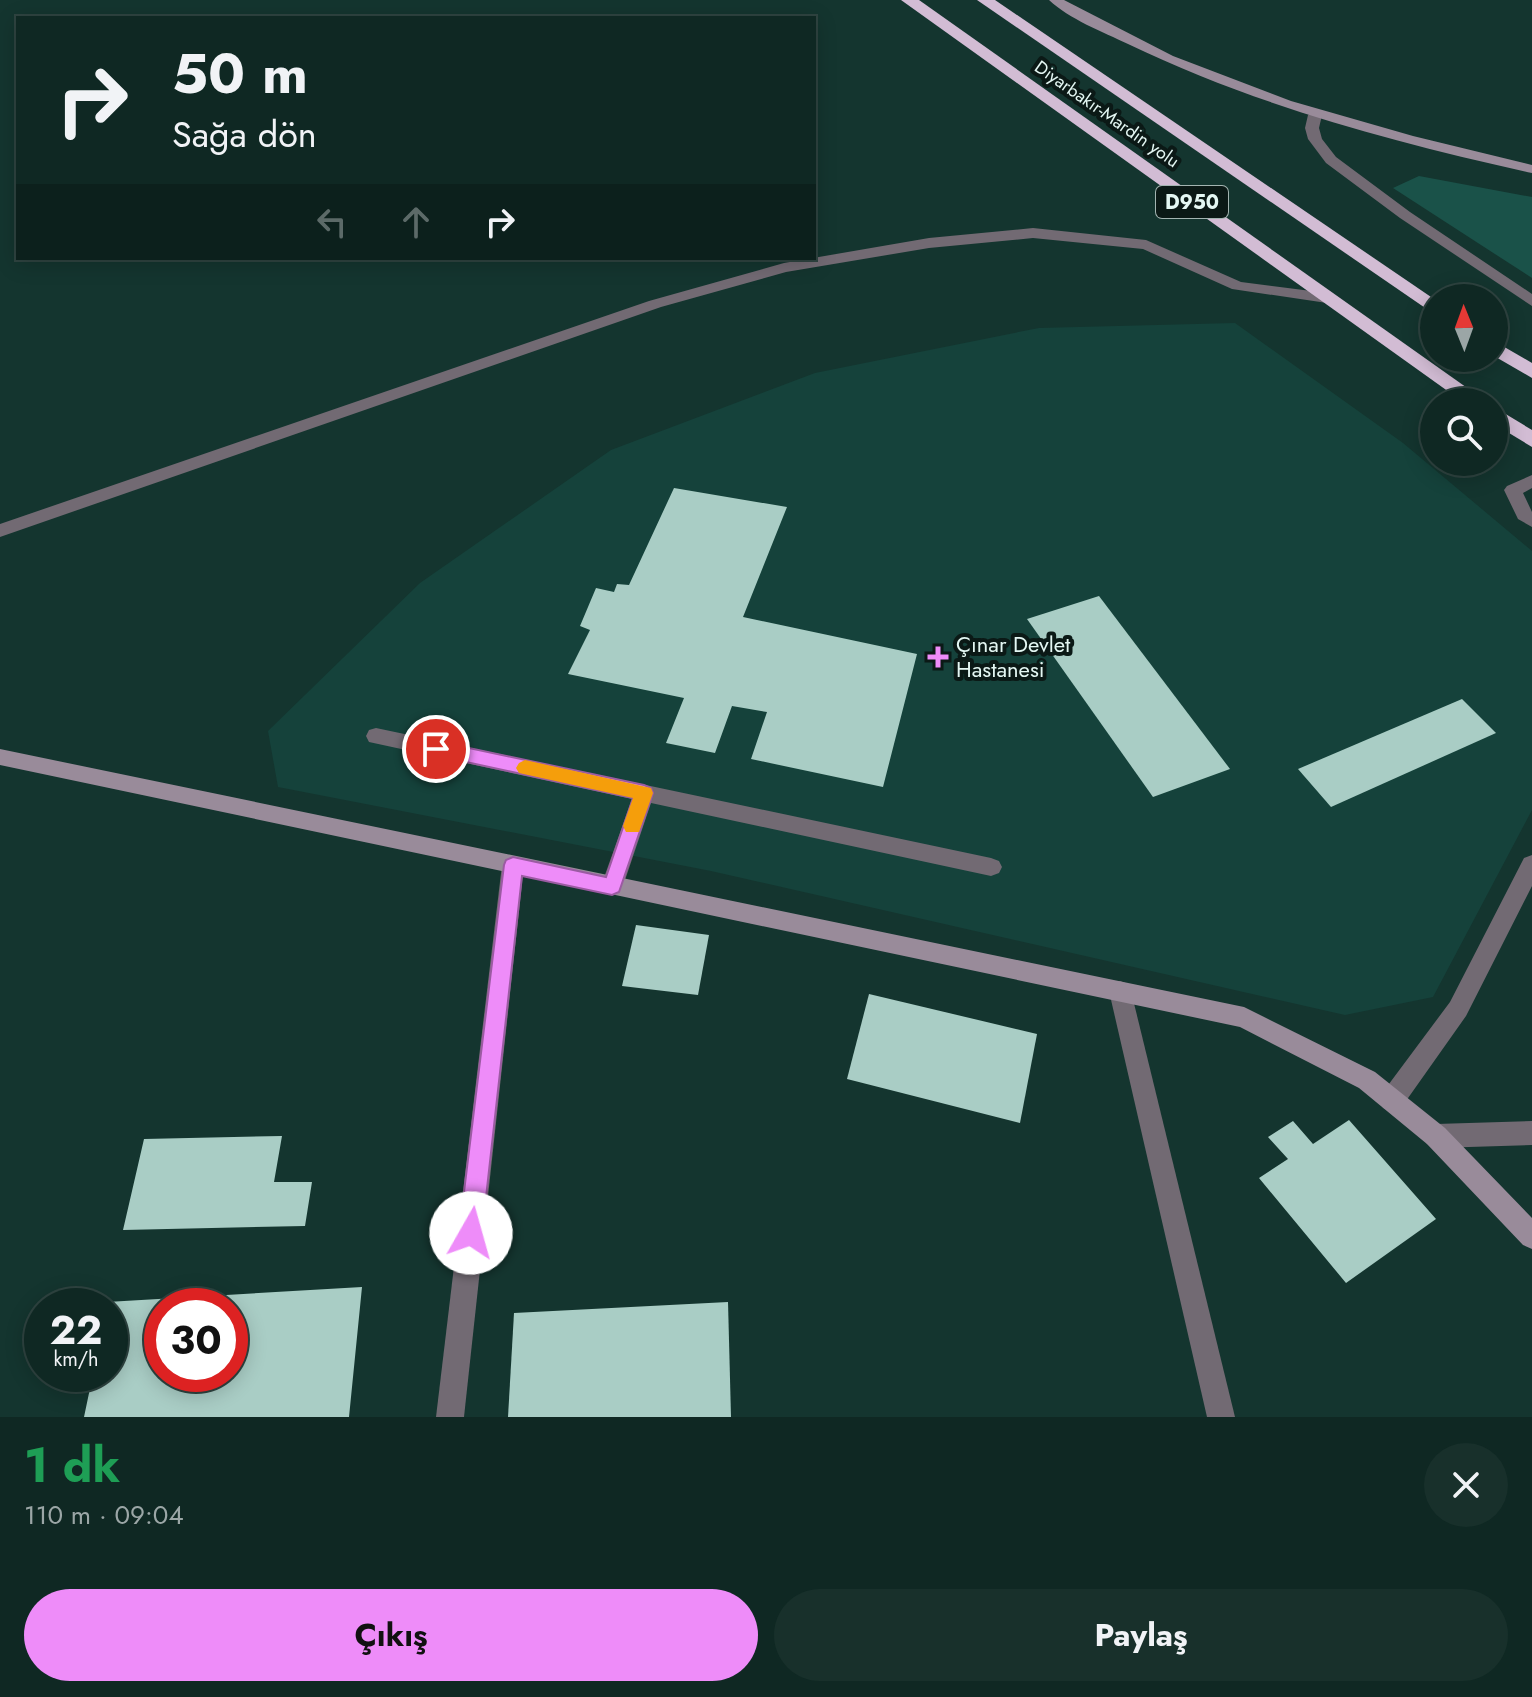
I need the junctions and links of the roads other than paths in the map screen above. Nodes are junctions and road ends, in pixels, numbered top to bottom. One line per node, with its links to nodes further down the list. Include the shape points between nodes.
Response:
1 (909, 0): 6 (highway, Diyarbakır-Mardin yolu / D950)
2 (985, 0): 7 (highway, Diyarbakır-Mardin yolu / D950)
3 (1055, 0): 4 (street, via 1140,47)
4 (1315, 115): 5 (street); 8 (street, via 1315,139 1331,160)
5 (1532, 169)
6 (1327, 298): 11 (highway, Diyarbakır-Mardin yolu / D950); 16 (street, via 1238,286 1146,245 1033,233 929,243 798,265 655,304)
7 (1420, 298)
8 (1532, 301)
9 (1508, 356): 10 (highway)
10 (1532, 372)
11 (1457, 388)
12 (1508, 424): 13 (highway)
13 (1532, 440)
14 (1532, 481): 15 (street, via 1513,490)
15 (1532, 521)
16 (0, 531)
17 (376, 736): 19 (street)
18 (0, 757): 21 (street)
19 (644, 793): 22 (street); 23 (street)
20 (1532, 864): 25 (street, via 1458,1009)
21 (513, 865): 23 (street); 29 (street)
22 (991, 867)
23 (612, 886): 24 (street)
24 (1120, 991): 25 (street, via 1244,1017 1367,1080); 30 (street)
25 (1392, 1100): 27 (street)
26 (1532, 1133): 27 (street)
27 (1436, 1136): 28 (street)
28 (1532, 1236)
29 (450, 1417)
30 (1221, 1417)

